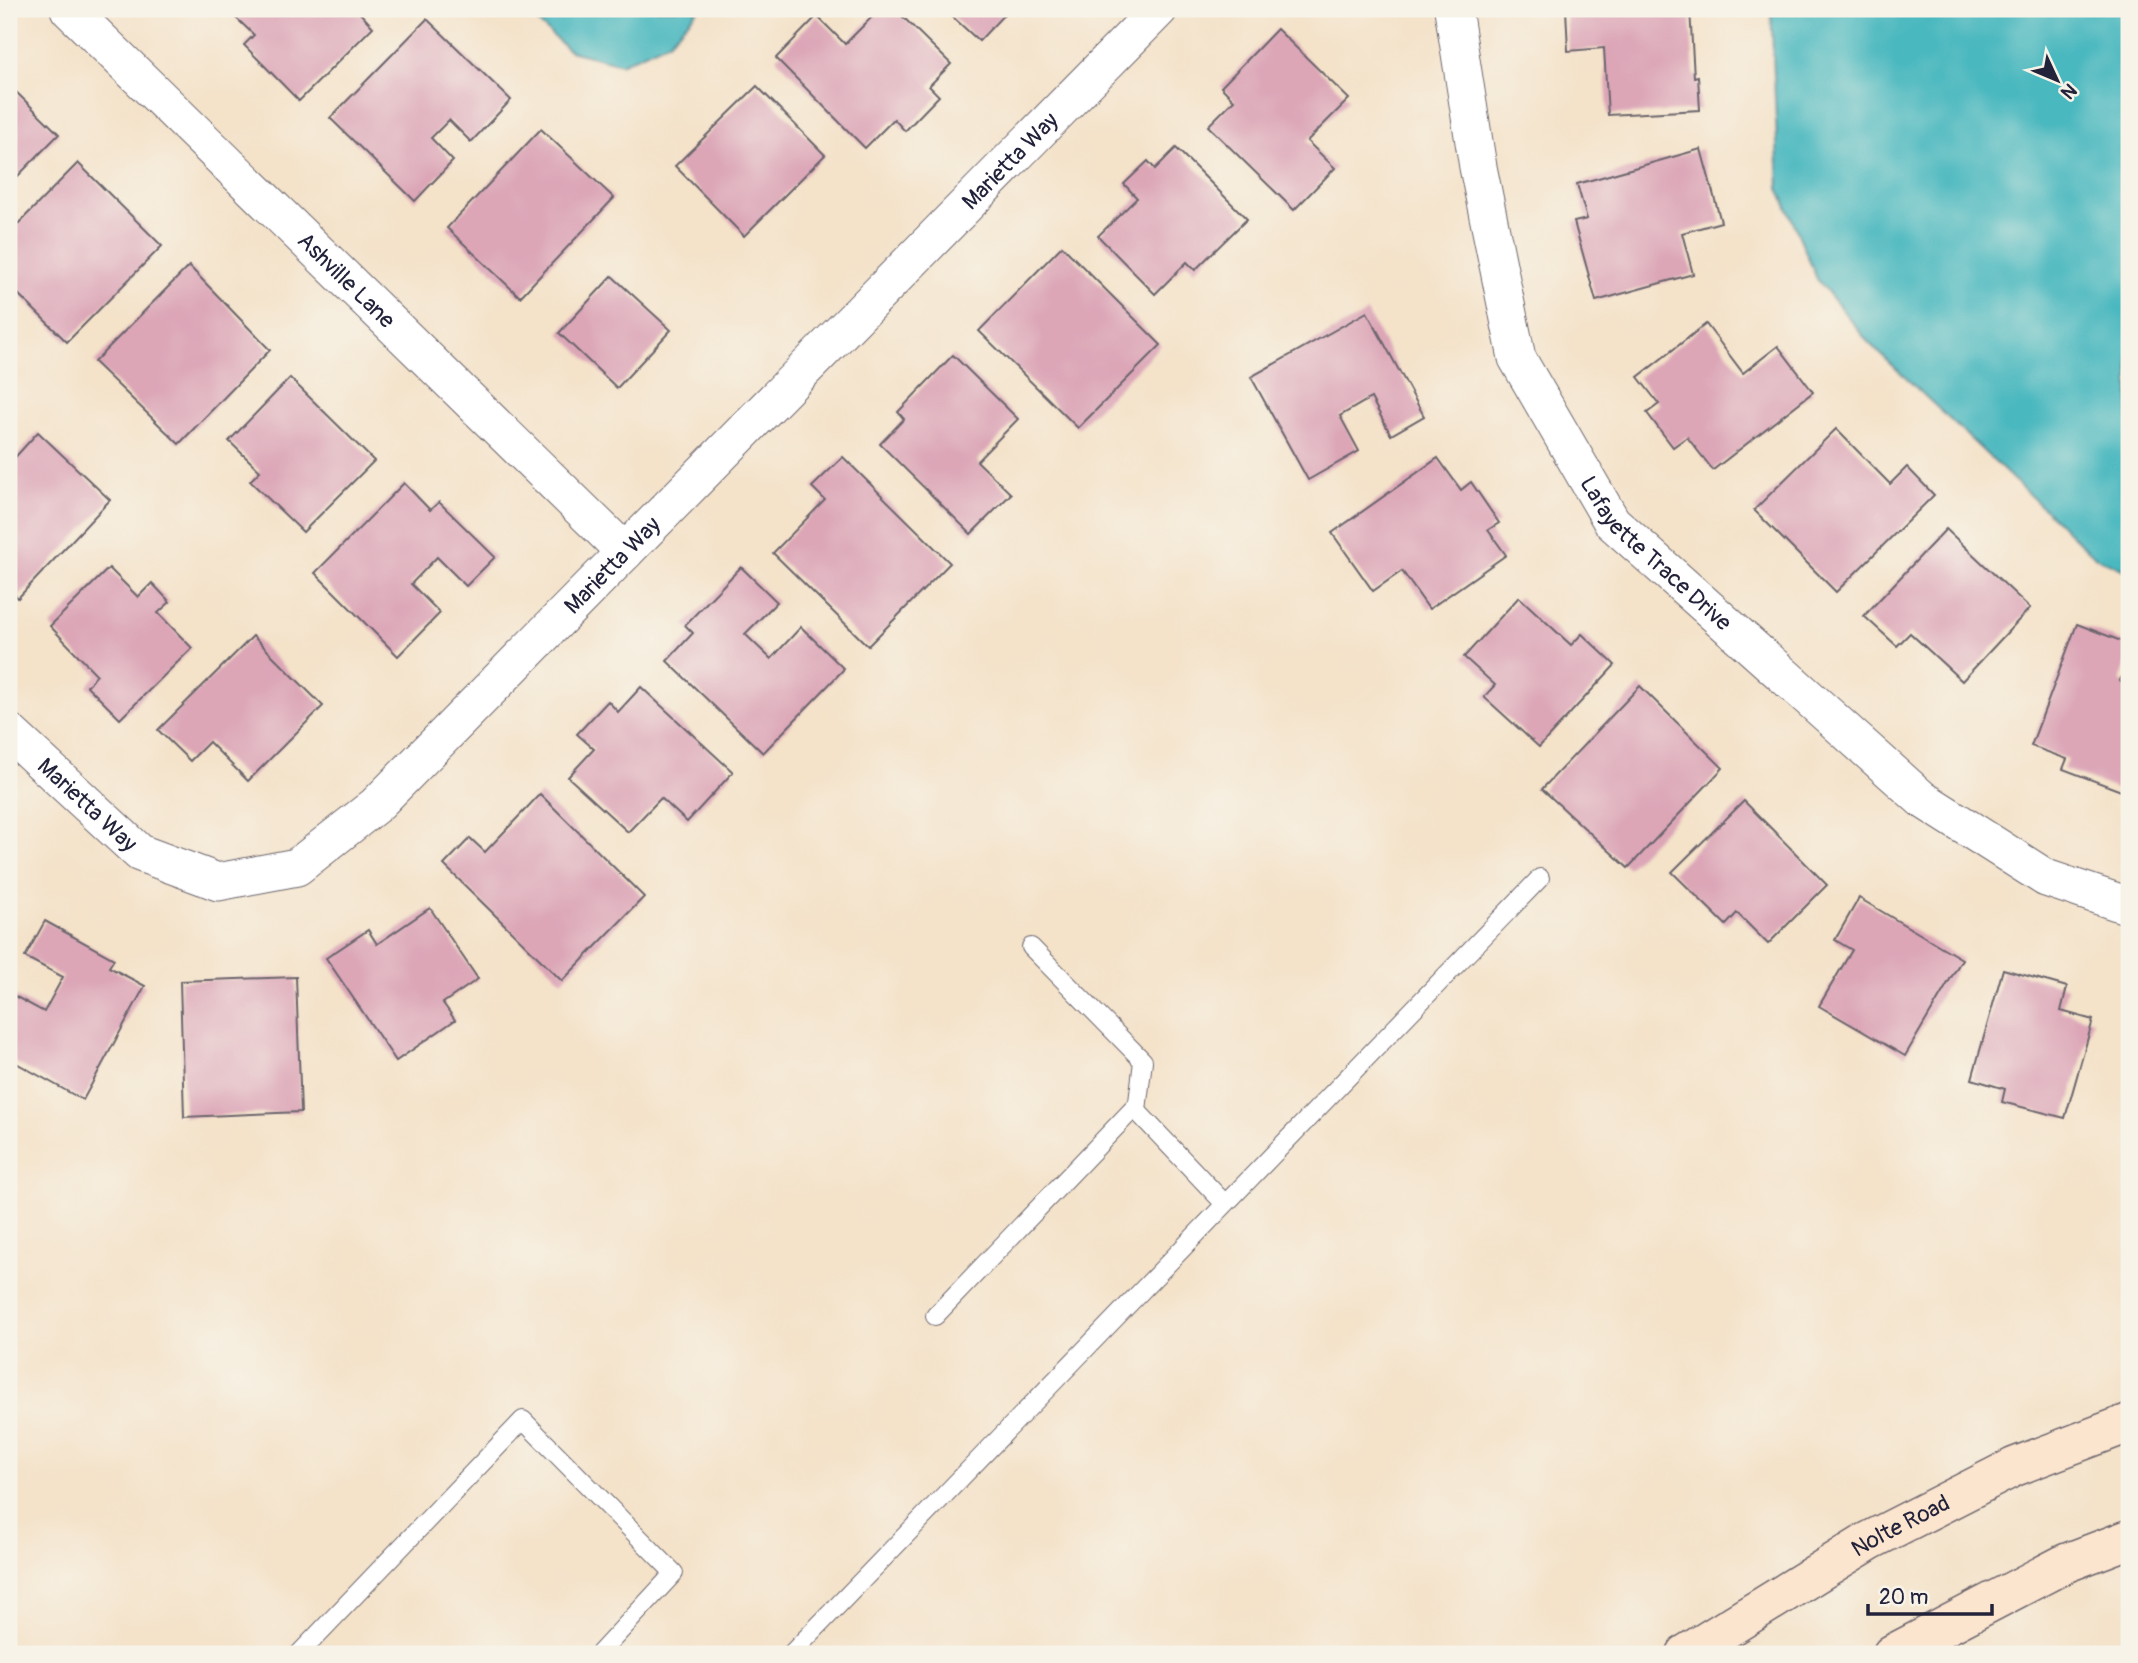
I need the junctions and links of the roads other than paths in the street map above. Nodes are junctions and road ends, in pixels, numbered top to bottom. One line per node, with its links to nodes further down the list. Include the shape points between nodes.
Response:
1 (69, 9): 4 (street, Ashville Lane)
2 (1159, 9): 4 (street, Marietta Way)
3 (1453, 9): 7 (street, Lafayette Trace Drive, via 1478,167 1517,358 1612,522 1922,799 2046,878)
4 (625, 552): 5 (street, Marietta Way, via 376,805 297,867 218,883 140,853)
5 (9, 732)
6 (1540, 878): 10 (lane)
7 (2129, 906)
8 (1031, 947): 9 (lane, via 1143,1061)
9 (1137, 1110): 10 (lane); 11 (lane, via 1134,1108)
10 (1225, 1205): 16 (lane)
11 (935, 1316)
12 (2129, 1423): 17 (street, Nolte Road, via 2014,1467 1869,1541)
13 (2129, 1539): 18 (street, via 2066,1563)
14 (299, 1654): 15 (lane, via 523,1420 674,1573)
15 (599, 1654)
16 (790, 1654)
17 (1686, 1654)
18 (1892, 1654)

